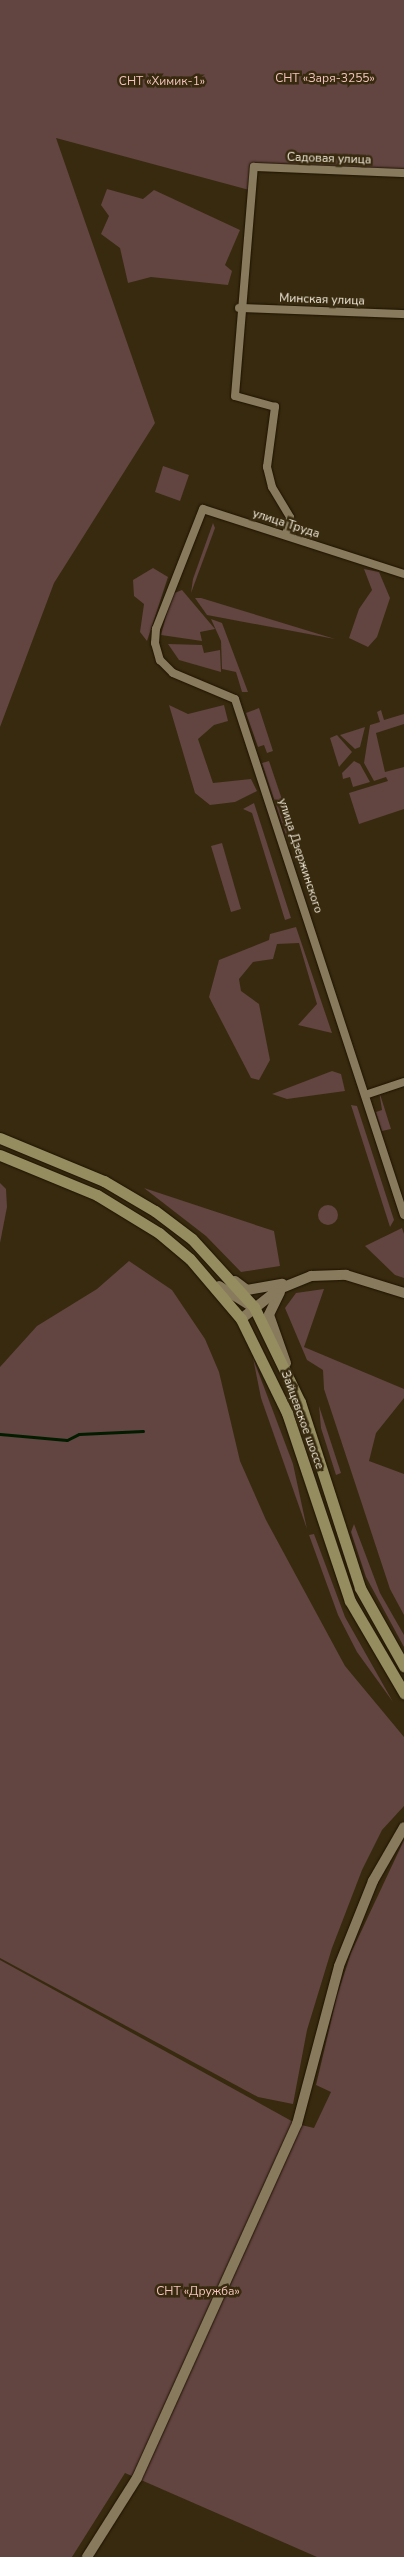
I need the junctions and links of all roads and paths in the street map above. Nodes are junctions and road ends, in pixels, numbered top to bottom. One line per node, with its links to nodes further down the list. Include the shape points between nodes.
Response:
1 (404, 173): 2 (street, Садовая улица, via 254,167)
2 (239, 308): 3 (street, Минская улица); 4 (street, via 235,396 275,408 267,466 272,487 290,517)
3 (404, 314)
4 (286, 535): 5 (street, улица Труда, via 202,509); 6 (street, улица Труда)
5 (185, 549): 8 (street, улица Дзержинского, via 156,629 157,656 173,673 235,699)
6 (404, 574)
7 (404, 1082): 8 (street)
8 (365, 1095): 11 (street, улица Дзержинского)
9 (0, 1138): 13 (main road, Зайцевское шоссе, via 104,1181 143,1203 186,1234)
10 (0, 1155): 12 (main road, Зайцевское шоссе, via 109,1201 159,1232)
11 (404, 1215)
12 (190, 1259): 16 (street, via 230,1297); 17 (main road, Зайцевское шоссе)
13 (226, 1274): 14 (street, via 248,1290); 16 (main road, Зайцевское шоссе)
14 (290, 1283): 15 (street, via 317,1276 346,1275); 16 (street); 18 (street, via 275,1298 269,1316)
15 (404, 1293)
16 (254, 1308): 17 (street); 18 (main road, Зайцевское шоссе)
17 (241, 1319): 20 (main road, Зайцевское шоссе, via 288,1413 350,1601)
18 (300, 1402): 19 (main road, Зайцевское шоссе, via 354,1575 371,1614)
19 (404, 1666)
20 (402, 1692)
21 (404, 1827): 22 (street, via 373,1880 339,1966 298,2124 137,2478)
22 (86, 2557)

